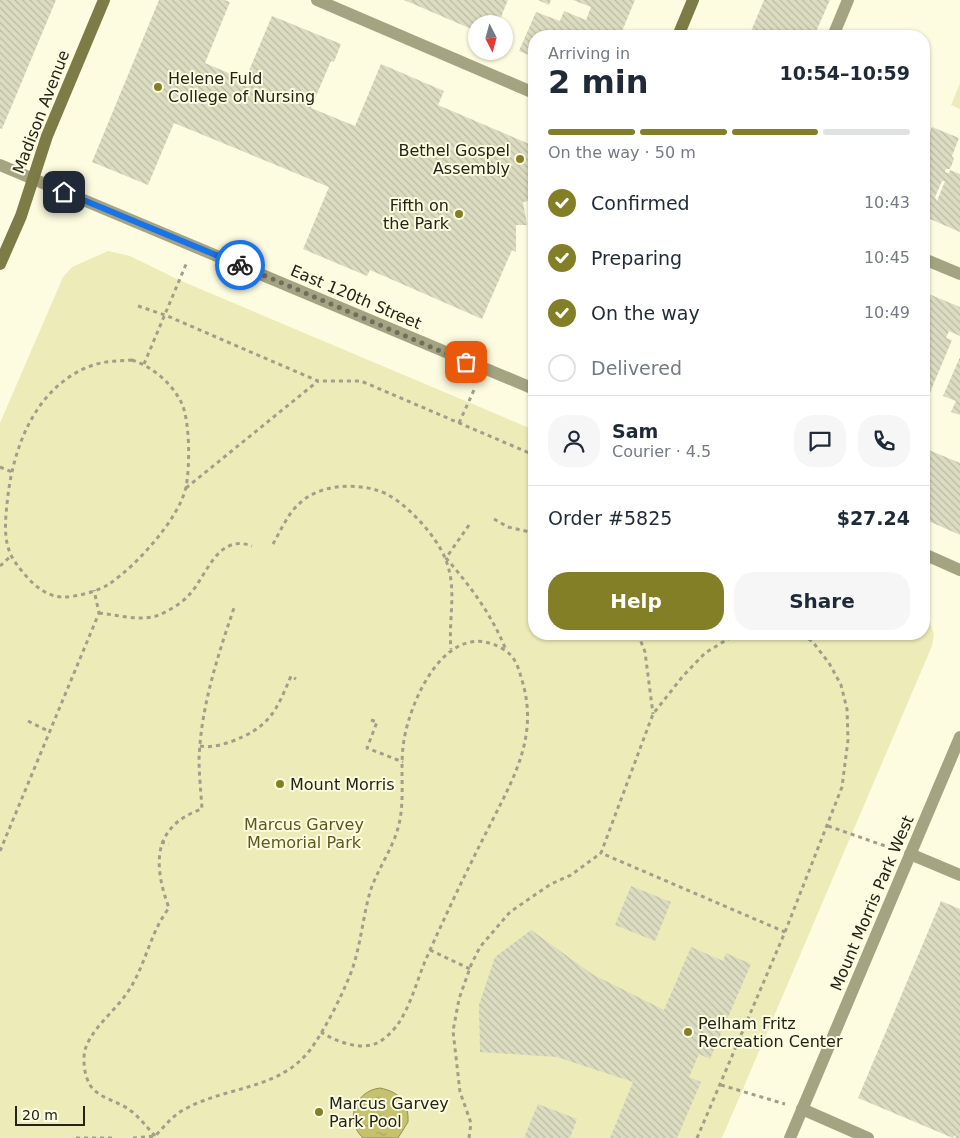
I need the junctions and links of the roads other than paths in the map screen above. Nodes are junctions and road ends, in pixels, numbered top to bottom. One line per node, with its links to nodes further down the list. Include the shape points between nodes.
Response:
1 (104, 0): 9 (main road, Madison Avenue)
2 (316, 0): 7 (street)
3 (694, 0): 5 (main road)
4 (848, 0): 6 (street)
5 (681, 30)
6 (836, 30)
7 (528, 90)
8 (0, 165): 9 (street, East 120th Street)
9 (32, 178): 11 (main road, Madison Avenue, via 21,216); 13 (street, East 120th Street)
10 (930, 262): 12 (street)
11 (0, 264)
12 (960, 274)
13 (528, 386)
14 (930, 557): 15 (street)
15 (960, 570)
16 (960, 737): 17 (street, Mount Morris Park West)
17 (910, 854): 18 (street); 19 (street, Mount Morris Park West)
18 (960, 875)
19 (802, 1110): 20 (street, Mount Morris Park West); 21 (street)
20 (790, 1138)
21 (868, 1138)

